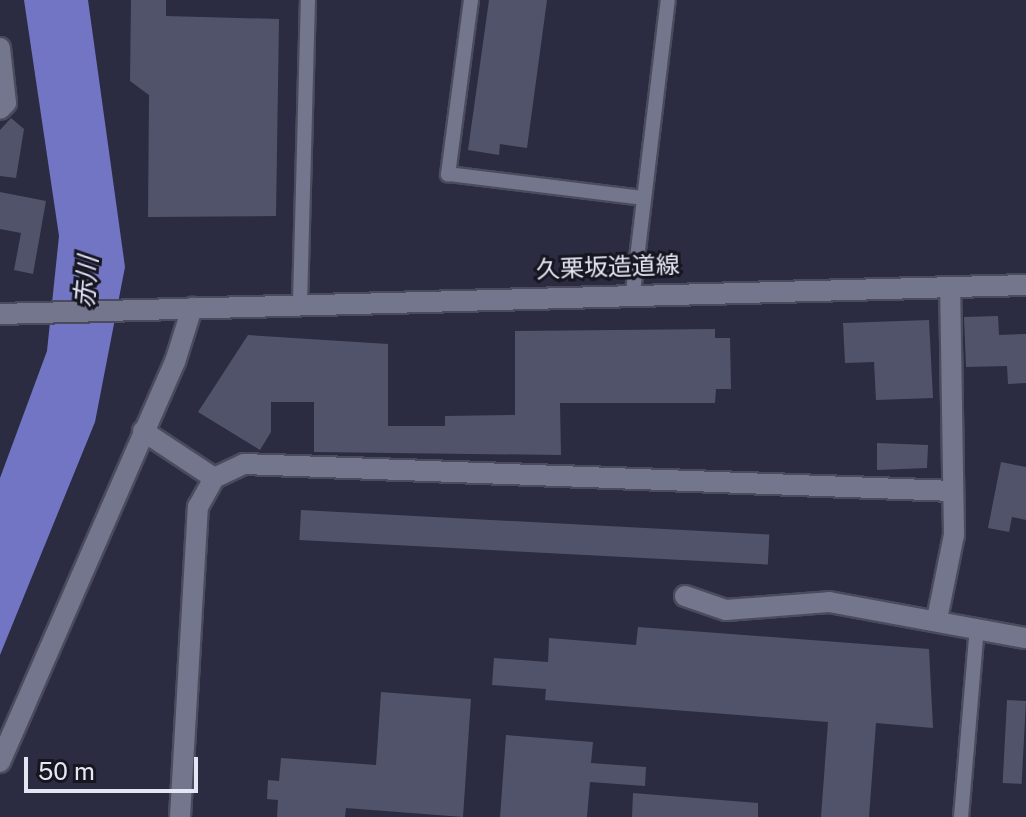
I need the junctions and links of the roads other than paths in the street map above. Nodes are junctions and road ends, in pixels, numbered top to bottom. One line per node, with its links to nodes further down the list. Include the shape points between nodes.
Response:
1 (308, 0): 10 (lane)
2 (471, 0): 6 (lane, via 448,174)
3 (668, 0): 6 (lane)
4 (0, 48): 5 (street, via 6,103)
5 (0, 109)
6 (644, 198): 9 (lane)
7 (1026, 285): 8 (street, 久栗坂造道線)
8 (950, 287): 9 (street, 久栗坂造道線); 15 (street)
9 (633, 292): 10 (street, 久栗坂造道線)
10 (300, 303): 11 (street, 久栗坂造道線)
11 (192, 308): 12 (street, 久栗坂造道線); 13 (street)
12 (0, 314)
13 (143, 431): 14 (street); 20 (street)
14 (214, 478): 15 (street, via 244,464); 21 (street, via 196,522)
15 (952, 491): 17 (street, via 954,535)
16 (685, 596): 17 (street, via 726,610 829,602)
17 (937, 619): 18 (street)
18 (977, 628): 19 (street); 22 (lane)
19 (1026, 638)
20 (0, 762)
21 (180, 817)
22 (961, 817)

